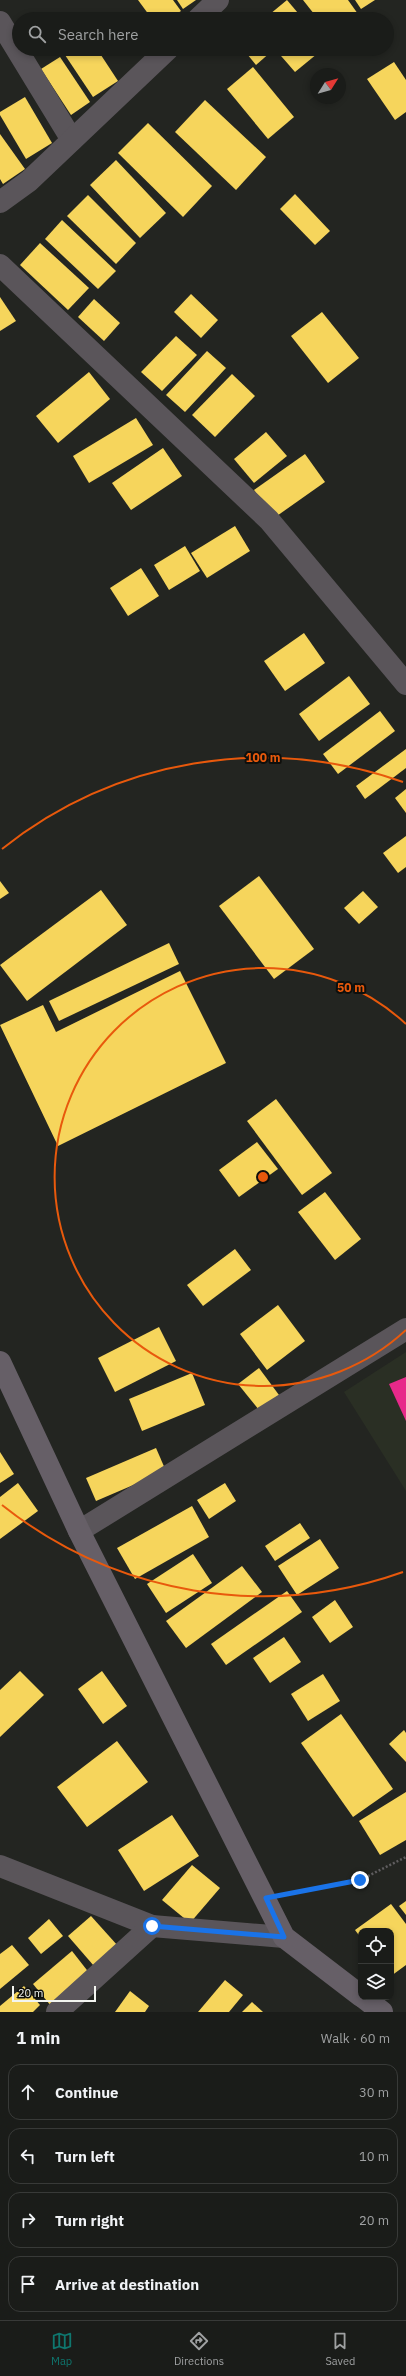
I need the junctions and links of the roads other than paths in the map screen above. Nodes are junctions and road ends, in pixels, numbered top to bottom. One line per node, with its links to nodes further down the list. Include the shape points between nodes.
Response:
1 (218, 0): 2 (street)
2 (205, 12)
3 (0, 22): 4 (street)
4 (12, 42)
5 (21, 56): 7 (street)
6 (161, 56): 7 (street)
7 (72, 140): 8 (street, via 29,181)
8 (0, 202)
9 (0, 265): 10 (street, via 269,520)
10 (406, 684)
11 (406, 1329): 13 (street)
12 (0, 1362): 13 (main road)
13 (79, 1532): 16 (main road)
14 (0, 1866): 15 (street)
15 (152, 1926): 16 (street); 19 (street)
16 (284, 1937): 17 (main road)
17 (358, 1993)
18 (367, 2000): 20 (main road)
19 (57, 2012)
20 (382, 2012)

